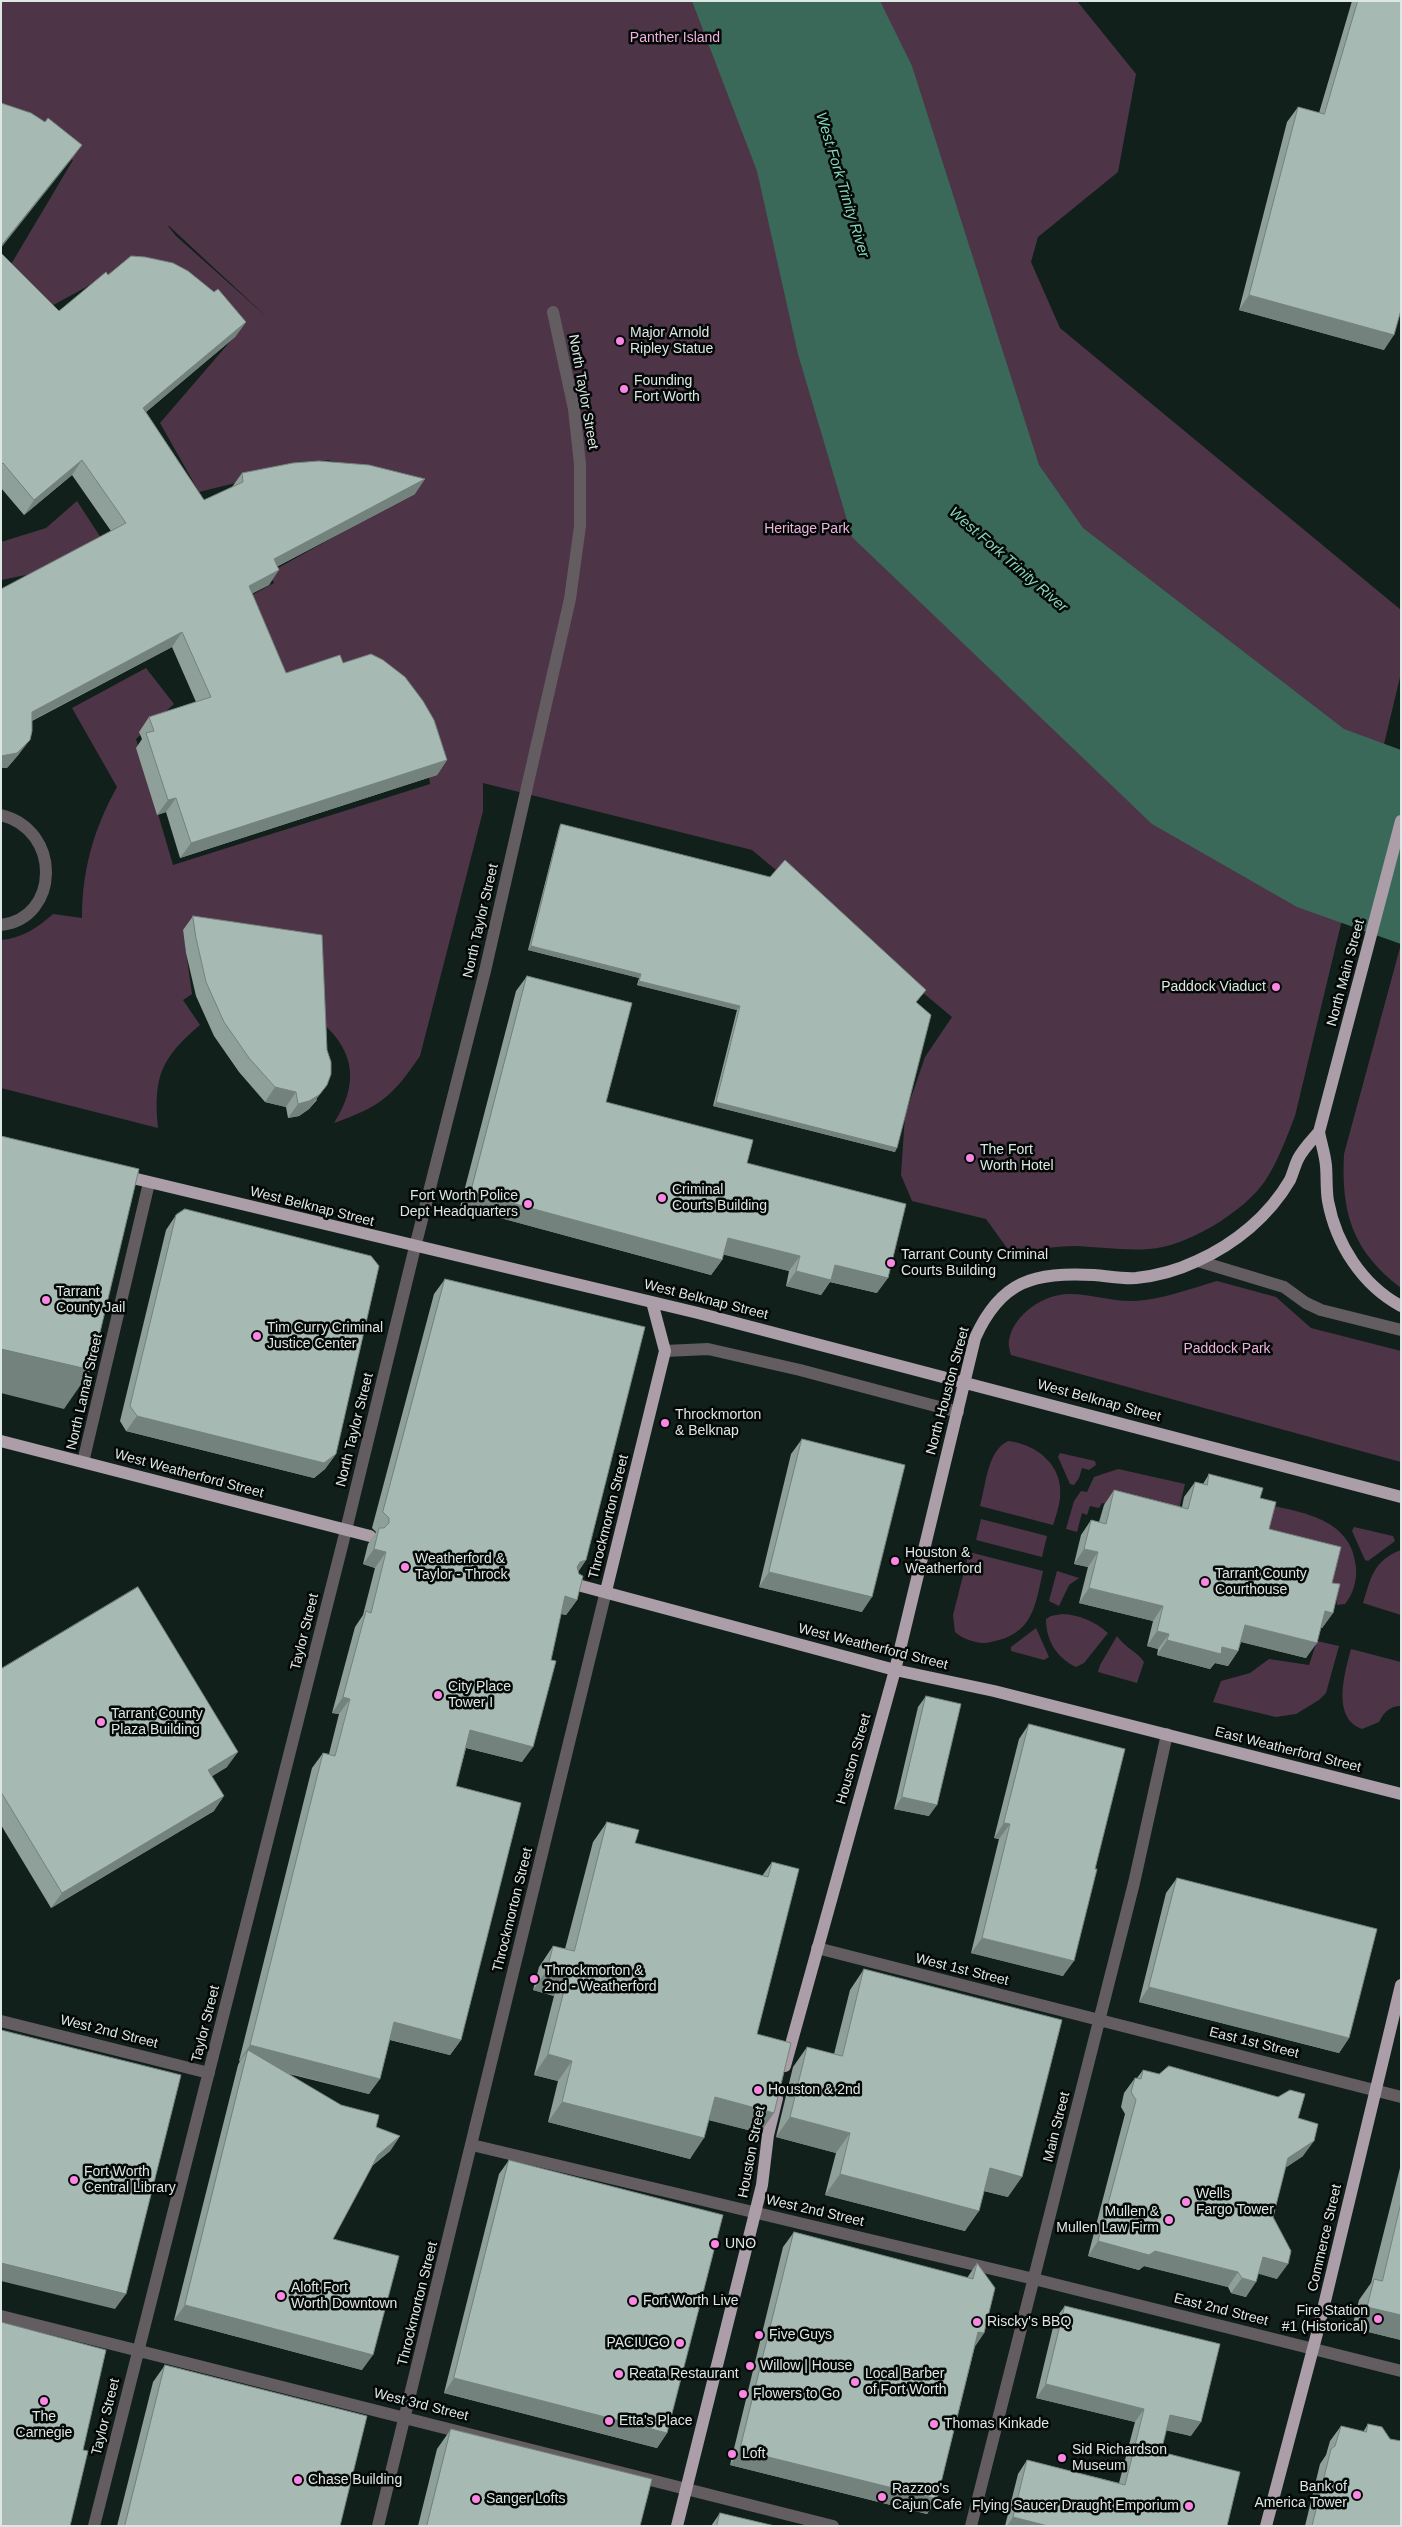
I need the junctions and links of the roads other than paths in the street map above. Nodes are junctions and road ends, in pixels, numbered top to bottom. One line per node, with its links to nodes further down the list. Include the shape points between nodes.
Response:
1 (552, 312): 8 (street, North Taylor Street, via 578,432 581,496 577,556 487,962)
2 (1, 815): 4 (street, via 13,818 30,829 41,845 47,863 46,883 38,901 25,916)
3 (1401, 821): 5 (main road, North Main Street)
4 (1, 925)
5 (1320, 1128): 9 (main road, North Houston Street, via 1299,1157 1290,1179 1261,1218 1228,1244); 11 (main road, via 1328,1200 1342,1242 1370,1284)
6 (103, 1171): 7 (main road, West Belknap Street)
7 (149, 1183): 8 (main road, West Belknap Street); 17 (street, North Lamar Street)
8 (414, 1247): 10 (main road, West Belknap Street); 19 (street, North Taylor Street)
9 (1198, 1261): 12 (street, via 1284,1287 1321,1310); 14 (main road, North Houston Street, via 1151,1276 1046,1276 1014,1286 997,1300 982,1321)
10 (652, 1302): 13 (main road, Throckmorton Street); 14 (main road, West Belknap Street)
11 (1401, 1306)
12 (1401, 1330)
13 (665, 1351): 15 (street, via 708,1350 800,1370); 22 (main road, Throckmorton Street)
14 (965, 1382): 15 (main road, North Houston Street); 18 (main road, West Belknap Street)
15 (958, 1412): 23 (main road, North Houston Street)
16 (1, 1441): 17 (main road, West Weatherford Street)
17 (84, 1462): 19 (main road, West Weatherford Street)
18 (1401, 1497)
19 (346, 1530): 20 (main road, West Weatherford Street); 30 (street, Taylor Street)
20 (370, 1536)
21 (574, 1584): 22 (main road, West Weatherford Street)
22 (606, 1591): 23 (main road, West Weatherford Street); 33 (street, Throckmorton Street)
23 (895, 1670): 24 (main road, West Weatherford Street); 26 (main road, Houston Street)
24 (1167, 1734): 25 (main road, East Weatherford Street); 28 (street, Main Street)
25 (1401, 1794)
26 (817, 1948): 28 (street, West 1st Street); 34 (main road, Houston Street, via 768,2135)
27 (1401, 1984): 31 (main road, Commerce Street)
28 (1099, 2020): 31 (street, East 1st Street); 35 (street, Main Street)
29 (1, 2021): 30 (street, West 2nd Street)
30 (209, 2073): 38 (street, Taylor Street)
31 (1376, 2090): 32 (street, East 1st Street); 37 (main road, Commerce Street)
32 (1401, 2097)
33 (472, 2145): 34 (street, West 2nd Street); 40 (street, Throckmorton Street)
34 (755, 2212): 35 (street, West 2nd Street); 41 (main road, Houston Street)
35 (1034, 2279): 37 (street, East 2nd Street); 46 (street, Main Street)
36 (1, 2316): 38 (street, West 3rd Street)
37 (1314, 2349): 39 (street, East 2nd Street); 47 (main road, Commerce Street)
38 (138, 2350): 40 (street, West 3rd Street); 42 (street, Taylor Street)
39 (1401, 2371)
40 (406, 2416): 41 (street, West 3rd Street); 43 (street, Throckmorton Street)
41 (686, 2488): 44 (main road, Houston Street); 45 (street, West 3rd Street)
42 (94, 2526)
43 (378, 2526)
44 (677, 2526)
45 (834, 2526)
46 (971, 2526)
47 (1266, 2526)

